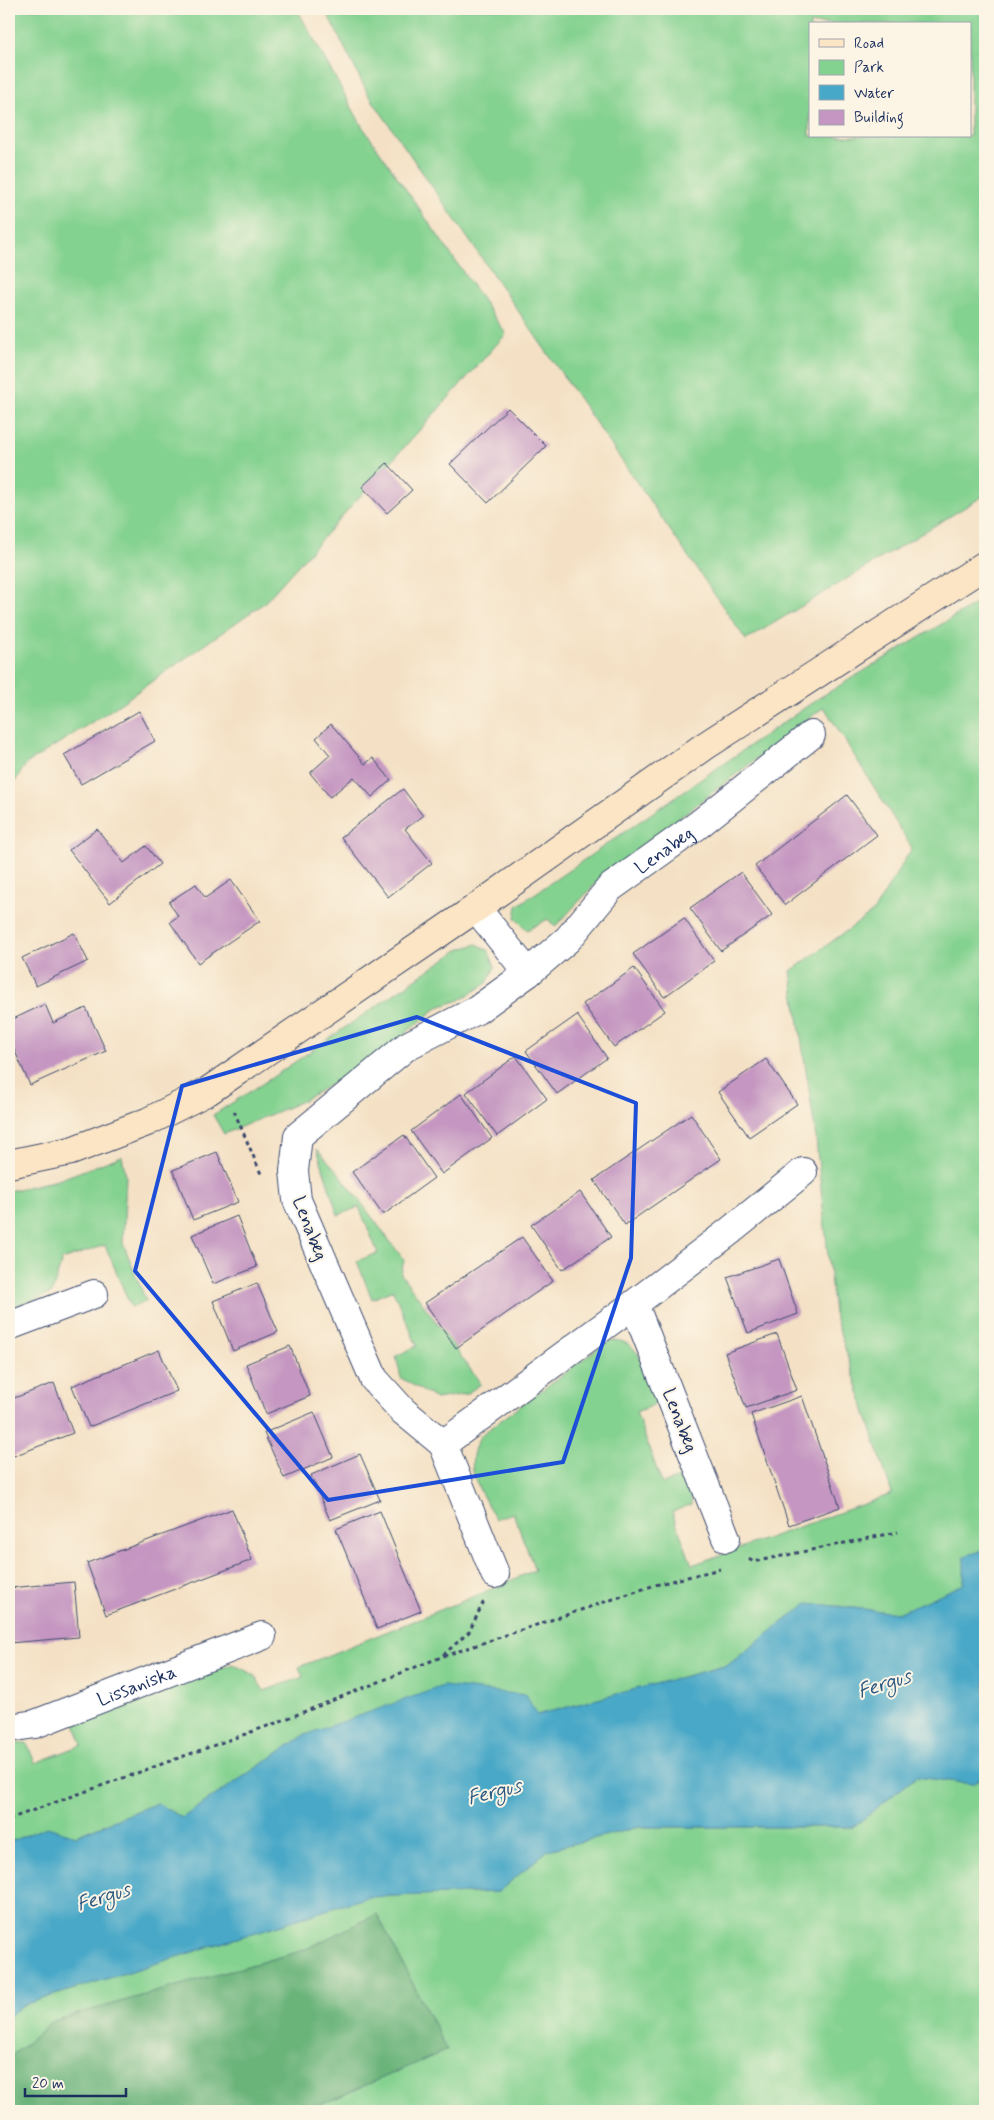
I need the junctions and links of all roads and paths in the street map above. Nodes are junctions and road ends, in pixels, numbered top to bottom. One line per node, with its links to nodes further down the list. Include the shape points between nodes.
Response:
1 (985, 565): 3 (street, via 705,746)
2 (811, 735): 4 (street, Lenabeg, via 698,825 610,888 568,939)
3 (476, 908): 4 (street); 5 (street, via 208,1091 148,1122 80,1148)
4 (528, 973): 10 (street, Lenabeg, via 478,1010 407,1046 298,1136 294,1170 297,1200 374,1379 403,1411)
5 (9, 1164)
6 (803, 1172): 8 (street)
7 (94, 1294): 9 (street)
8 (634, 1304): 10 (street); 12 (street, Lenabeg)
9 (9, 1326)
10 (443, 1444): 13 (street, Lenabeg)
11 (898, 1532): 12 (path, via 753,1562)
12 (726, 1538): 15 (path, via 733,1566 655,1585)
13 (495, 1574): 15 (path, via 469,1632)
14 (262, 1636): 16 (street, Lissaniska, via 35,1724)
15 (441, 1657): 17 (path, via 276,1723)
16 (9, 1728)
17 (9, 1819)

